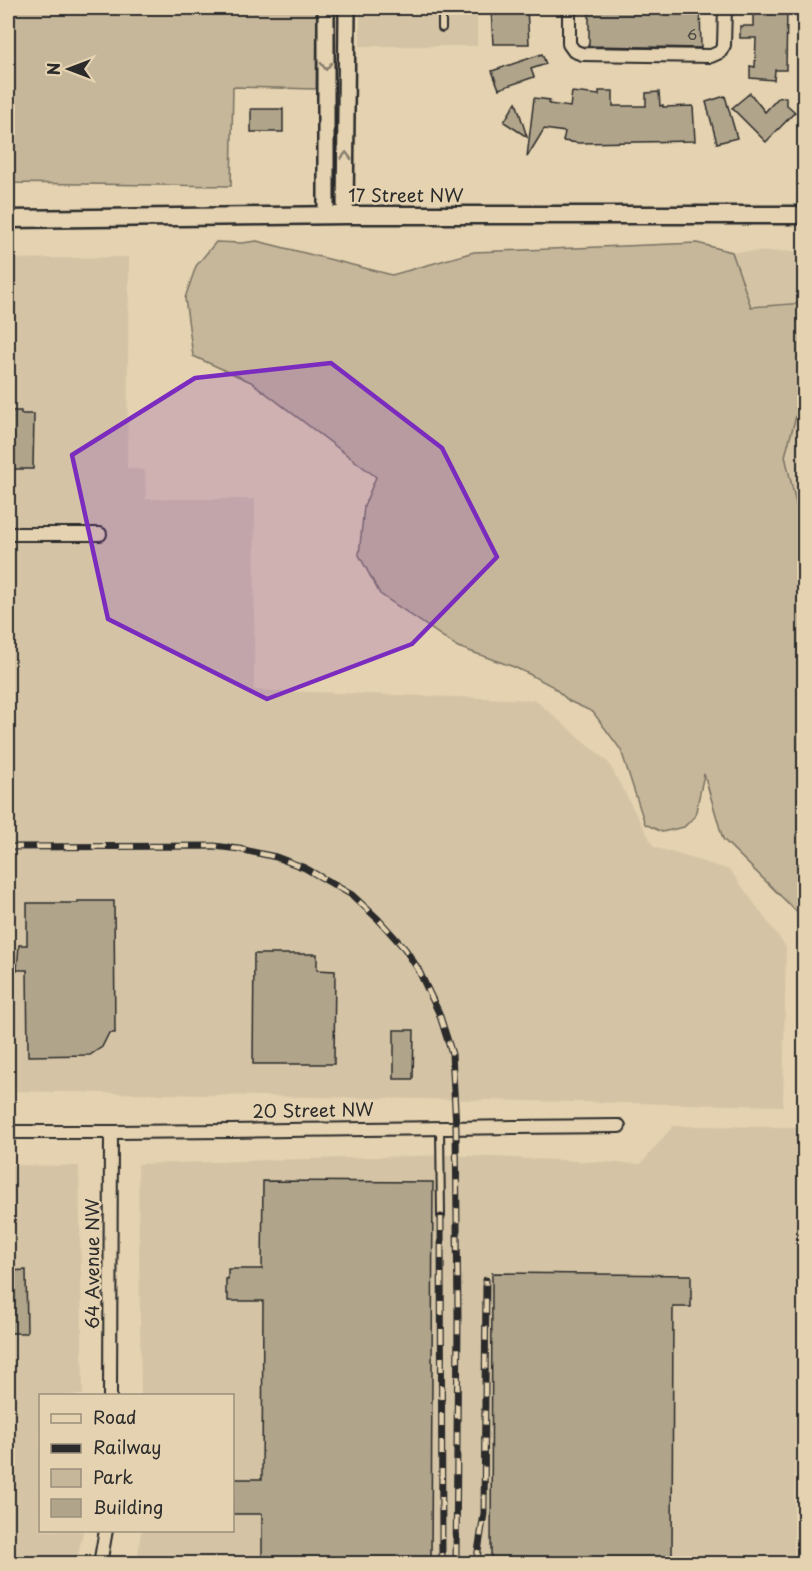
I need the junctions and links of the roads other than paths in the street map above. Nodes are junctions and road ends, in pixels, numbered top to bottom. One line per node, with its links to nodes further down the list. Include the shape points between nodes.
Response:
1 (347, 8): 5 (lane); 8 (street, one-way to 1)
2 (442, 8): 6 (lane)
3 (569, 8): 4 (street, via 569,45 582,54 711,56 724,45)
4 (725, 8)
5 (326, 9): 7 (street, one-way to 7)
6 (442, 28)
7 (326, 215): 8 (main road, 17 Street NW); 10 (main road, 17 Street NW)
8 (345, 215): 9 (main road, 17 Street NW)
9 (804, 215)
10 (8, 219)
11 (8, 534): 12 (street)
12 (100, 534)
13 (619, 1126): 14 (street, 20 Street NW)
14 (440, 1127): 16 (street, 20 Street NW); 17 (lane)
15 (8, 1132): 16 (street, 20 Street NW)
16 (111, 1132): 18 (street, 64 Avenue NW)
17 (441, 1216)
18 (110, 1394)
19 (106, 1532): 20 (street)
20 (100, 1563)

